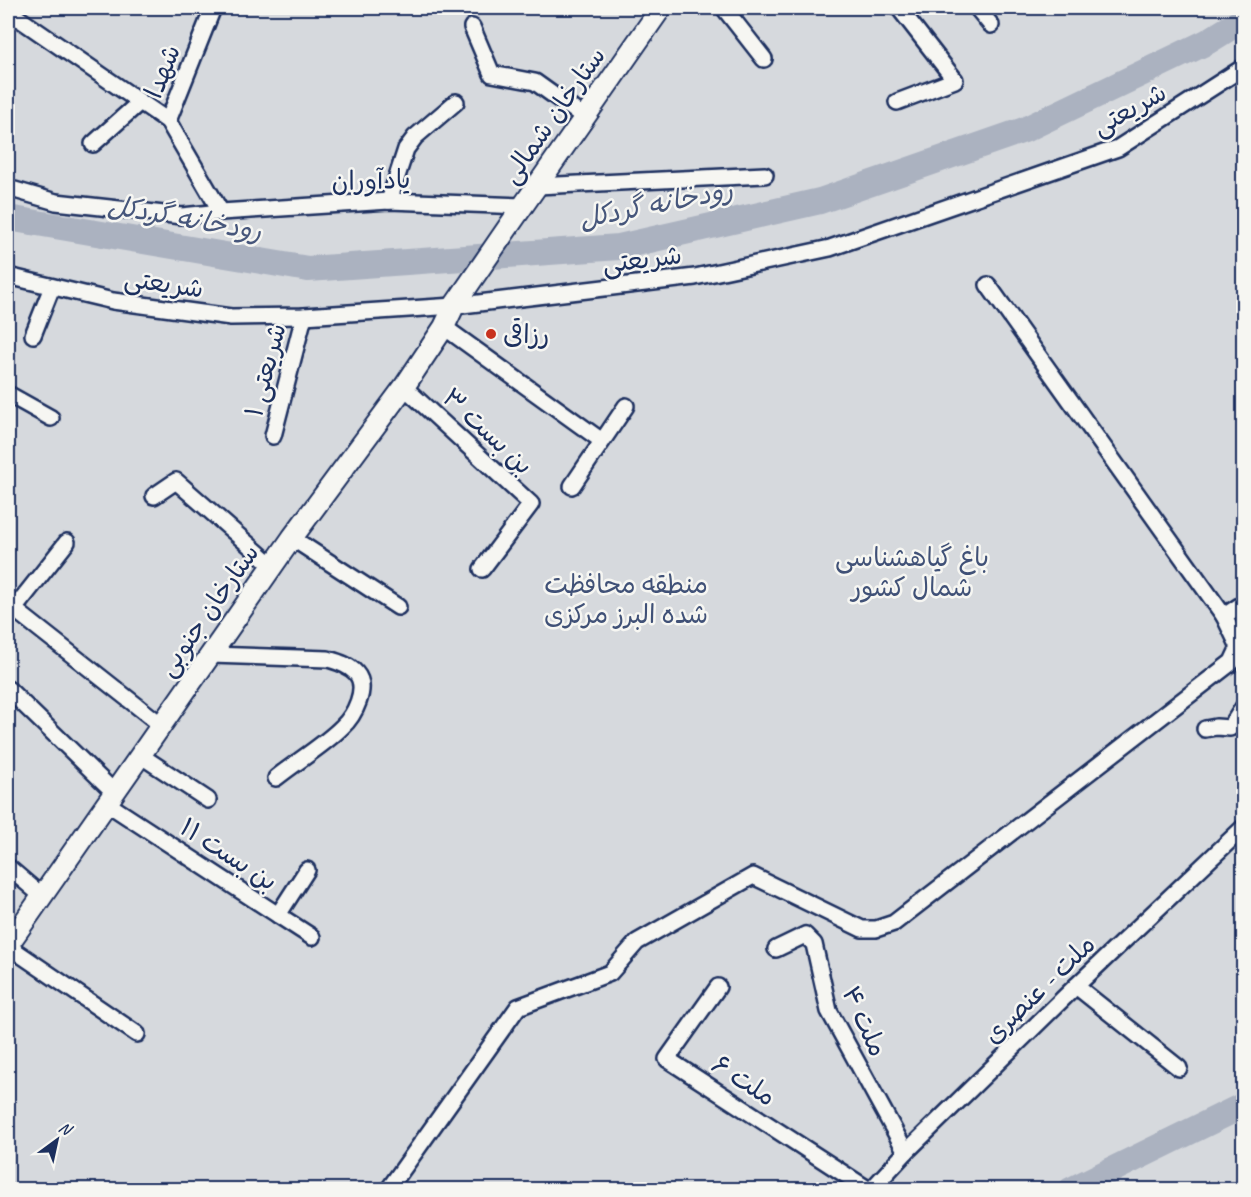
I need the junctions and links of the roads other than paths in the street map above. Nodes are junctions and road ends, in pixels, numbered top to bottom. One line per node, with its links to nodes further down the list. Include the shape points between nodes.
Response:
1 (213, 8): 15 (street, شهدا)
2 (661, 8): 14 (main road, ستارخان شمالی)
3 (724, 8): 9 (street)
4 (899, 8): 13 (street, via 955,80)
5 (977, 8): 7 (street)
6 (8, 11): 11 (street)
7 (991, 25)
8 (472, 27): 14 (street, via 492,74 535,82)
9 (764, 59)
10 (1244, 68): 27 (street, شریعتی, via 1118,148 830,248 695,277)
11 (140, 102): 15 (street); 16 (street)
12 (456, 102): 20 (street, via 406,148)
13 (897, 102)
14 (584, 117): 18 (main road, ستارخان شمالی)
15 (168, 121): 22 (street, شهدا)
16 (93, 144)
17 (765, 175): 18 (street)
18 (537, 186): 21 (main road, ستارخان شمالی)
19 (8, 188): 22 (street, یادآوران, via 56,202 159,214)
20 (389, 201): 21 (street, یادآوران); 22 (street, یادآوران)
21 (523, 206): 25 (main road, ستارخان شمالی)
22 (221, 212)
23 (8, 276): 26 (street, شریعتی)
24 (988, 285): 45 (street)
25 (468, 286): 27 (main road, ستارخان جنوبی)
26 (52, 287): 28 (street, شریعتی, via 113,301 231,317); 30 (street)
27 (454, 306): 28 (street, شریعتی); 29 (main road, ستارخان جنوبی)
28 (304, 316): 35 (street, شریعتی ۱)
29 (444, 327): 31 (main road, ستارخان جنوبی); 36 (street)
30 (33, 335)
31 (404, 387): 39 (main road, ستارخان جنوبی); 42 (street, بن بست ۳, via 531,504)
32 (8, 394): 34 (street)
33 (626, 406): 36 (street)
34 (51, 418)
35 (273, 436)
36 (602, 441): 37 (street)
37 (572, 486)
38 (154, 496): 41 (street, via 176,481)
39 (291, 538): 41 (main road, ستارخان جنوبی); 44 (street)
40 (67, 542): 49 (street, via 14,609)
41 (273, 566): 46 (main road, ستارخان جنوبی)
42 (482, 569)
43 (1244, 603): 45 (street)
44 (398, 607)
45 (1224, 616): 68 (street, via 1239,647 1232,662 894,923 862,929 753,876 637,942 610,973 518,1007)
46 (211, 655): 49 (main road, ستارخان جنوبی); 52 (street, via 328,659 345,664 358,675 362,691 343,726)
47 (8, 689): 53 (street, بن بست ۱۱)
48 (1244, 706): 50 (street, via 1230,728)
49 (160, 724): 51 (main road, ستارخان جنوبی)
50 (1205, 729)
51 (140, 754): 53 (main road, ستارخان جنوبی); 54 (street)
52 (276, 778)
53 (111, 798): 58 (main road, ستارخان جنوبی); 59 (street, بن بست ۱۱)
54 (208, 800)
55 (1244, 828): 63 (street, ملت - عنصری)
56 (8, 867): 58 (street)
57 (307, 870): 59 (street, بن بست ۱۱)
58 (42, 896): 61 (main road, ستارخان جنوبی)
59 (279, 915): 60 (street)
60 (312, 937)
61 (8, 946): 65 (street)
62 (777, 949): 67 (street, ملت ۴, via 805,935 814,944 829,1011)
63 (1076, 986): 66 (street); 67 (street, ملت - عنصری)
64 (718, 987): 69 (street, ملت ۶, via 667,1059)
65 (137, 1034)
66 (1179, 1068)
67 (906, 1152): 69 (street, ملت - عنصری)
68 (388, 1190)
69 (870, 1190)

